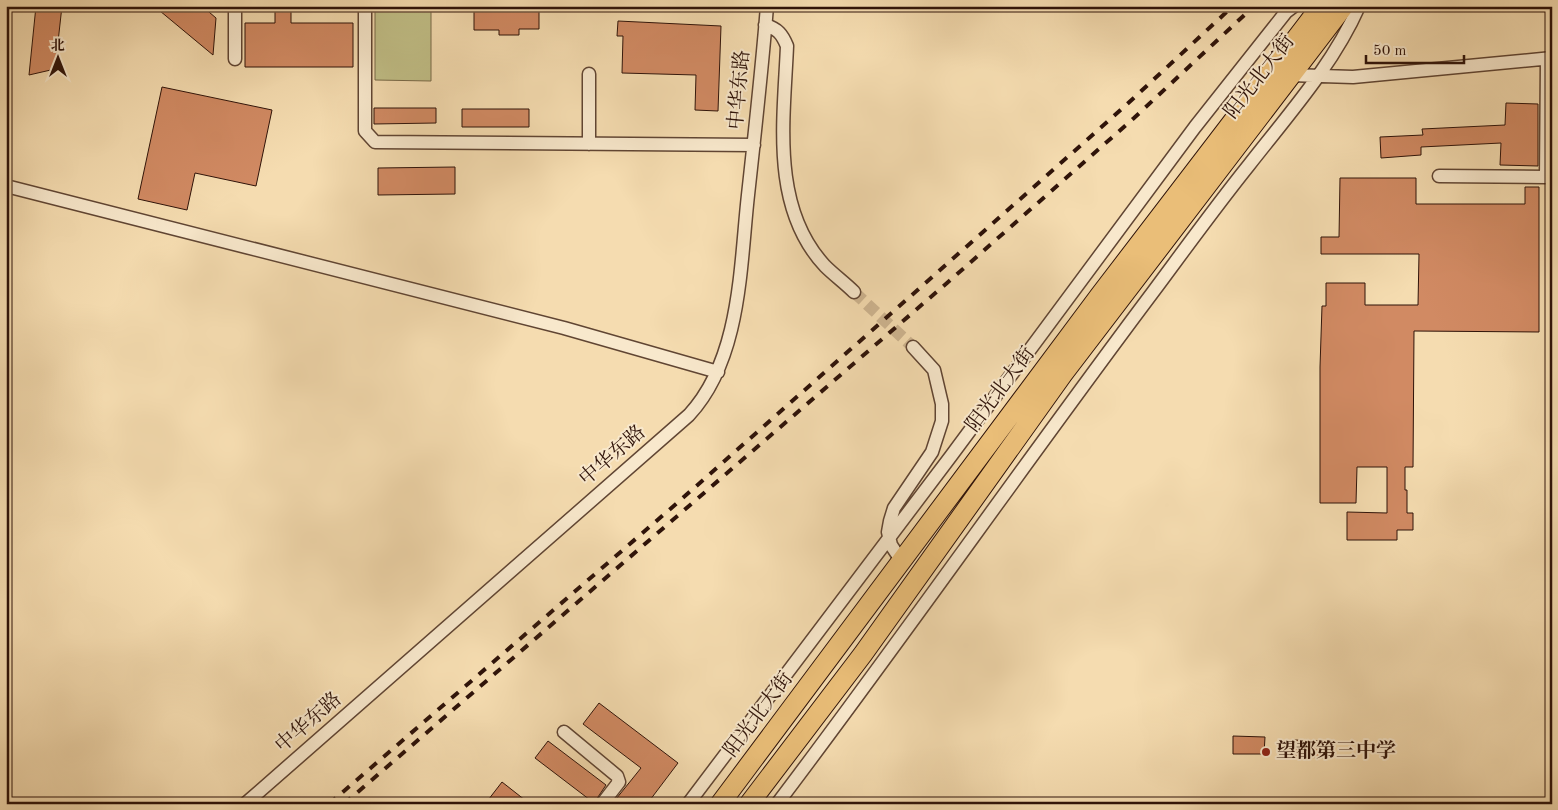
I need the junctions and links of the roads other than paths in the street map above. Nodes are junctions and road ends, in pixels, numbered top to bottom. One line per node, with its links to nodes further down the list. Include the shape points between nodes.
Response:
1 (235, 6): 10 (street)
2 (365, 6): 14 (street, via 365,131 375,142)
3 (767, 6): 8 (street, 中华东路)
4 (1294, 6): 21 (street, via 1195,127)
5 (1321, 6): 22 (highway, 阳光北大街)
6 (1344, 6): 12 (highway, 阳光北大街)
7 (1359, 6): 13 (street)
8 (765, 25): 15 (street, 中华东路); 18 (street, via 781,33 787,46 783,151 792,204 802,232 814,251 825,266)
9 (1550, 58): 13 (street, via 1353,77); 16 (street, via 1546,177)
10 (235, 59)
11 (589, 74): 14 (street)
12 (1290, 75): 13 (street); 28 (highway, 阳光北大街, via 1069,366 863,654)
13 (1318, 76): 29 (street, via 1112,346 914,622)
14 (589, 144): 15 (street)
15 (754, 145): 20 (street, 中华东路, via 734,307)
16 (1439, 176)
17 (6, 186): 20 (street, via 564,328)
18 (854, 292)
19 (913, 347): 21 (street, via 934,370 940,388 942,421 932,452 894,508)
20 (718, 372): 24 (street, 中华东路, via 704,399 689,415)
21 (889, 538): 22 (street); 26 (street)
22 (902, 560): 27 (highway, 阳光北大街)
23 (564, 732): 25 (street, via 617,776 619,782)
24 (245, 804)
25 (602, 804)
26 (688, 804)
27 (720, 804)
28 (749, 804)
29 (777, 804)

